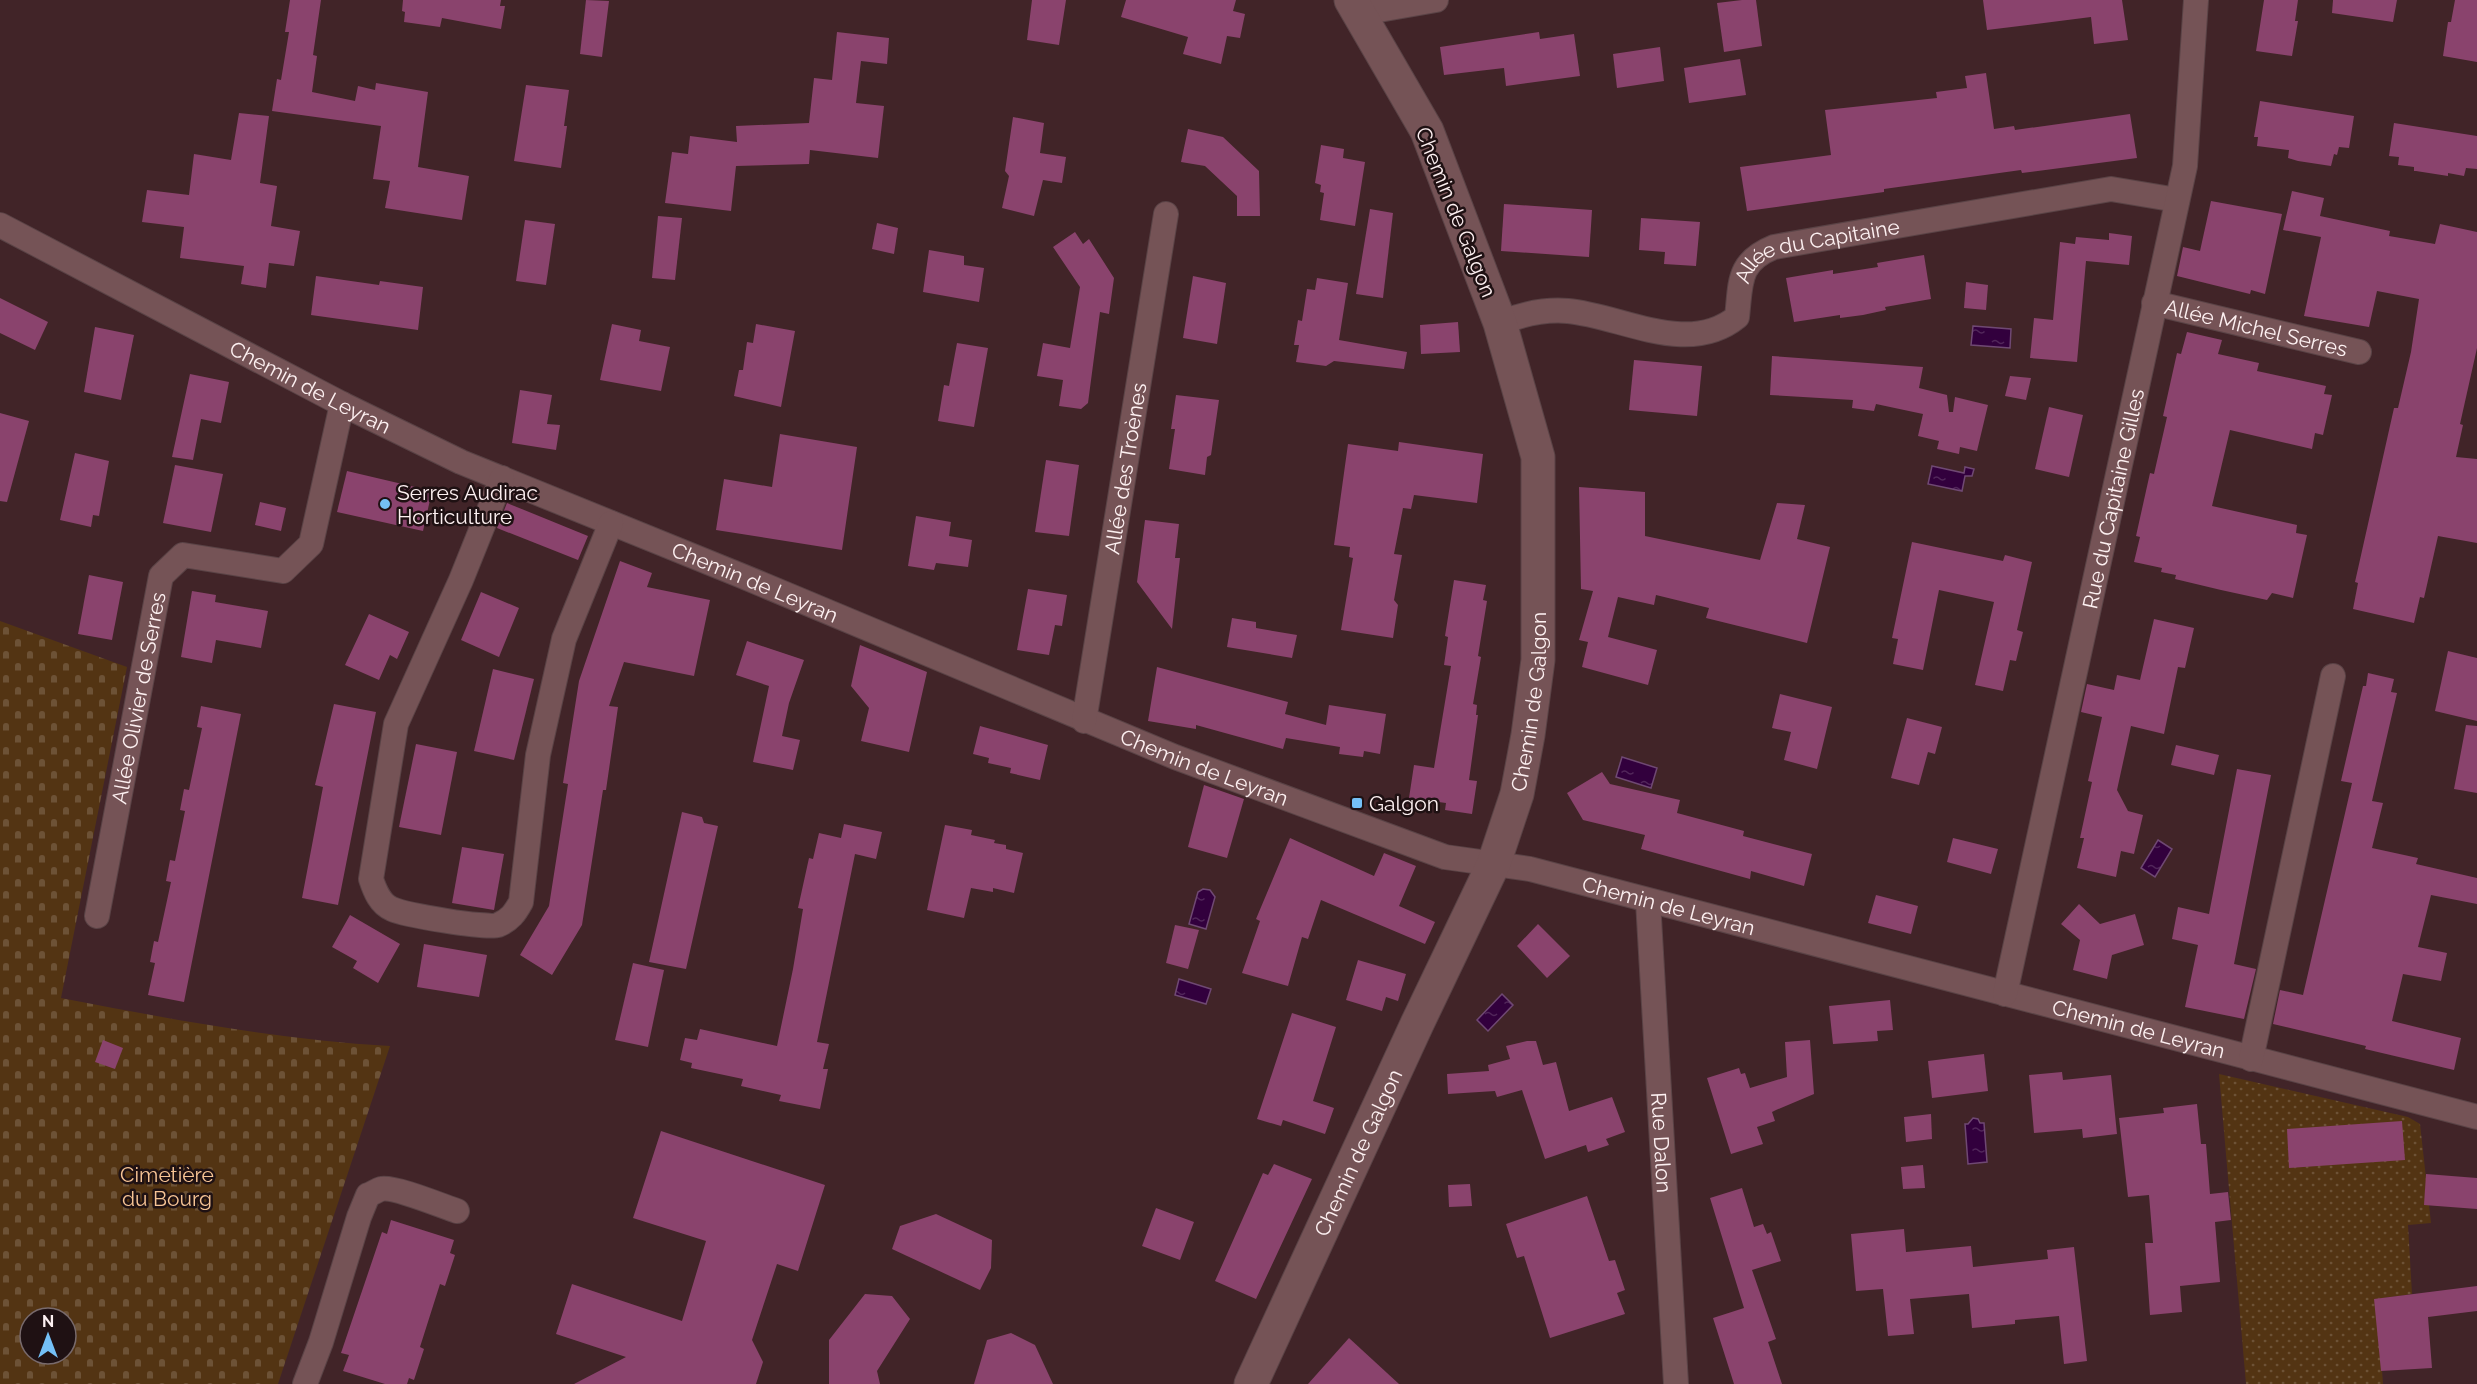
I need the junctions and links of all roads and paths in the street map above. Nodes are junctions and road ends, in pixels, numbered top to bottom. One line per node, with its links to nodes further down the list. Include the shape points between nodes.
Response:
1 (1436, 0): 3 (street, via 1373,10)
2 (2196, 0): 4 (street, Rue du Capitaine Gilles, via 2185,165)
3 (1357, 8): 8 (main road, Chemin de Galgon, via 1427,131)
4 (2177, 200): 7 (street, Rue du Capitaine Gilles); 8 (street, Allée du Capitaine, via 2111,189 1774,247 1748,263 1740,279 1737,317 1709,333 1692,335 1632,327 1568,311 1519,315)
5 (1166, 214): 14 (street, Allée des Troènes)
6 (0, 225): 10 (street, Chemin de Leyran)
7 (2154, 303): 9 (street, Allée Michel Serres); 18 (street, Rue du Capitaine Gilles)
8 (1500, 323): 15 (main road, Chemin de Galgon, via 1538,457 1538,660 1517,794)
9 (2359, 352)
10 (342, 404): 11 (street, Chemin de Leyran); 17 (street, Allée Olivier de Serres, via 311,544 284,571 183,555 161,576)
11 (502, 478): 12 (street, Chemin de Leyran); 12 (street, via 396,724 370,879 378,898 391,909 478,927 496,926 512,917 521,902 538,755 564,639)
12 (611, 523): 14 (street, Chemin de Leyran)
13 (2333, 676): 19 (street)
14 (1084, 721): 15 (street, Chemin de Leyran, via 1445,857)
15 (1494, 863): 16 (street, Chemin de Leyran); 23 (main road, Chemin de Galgon)
16 (1648, 901): 18 (street, Chemin de Leyran); 24 (street, Rue Dalon)
17 (97, 916)
18 (2005, 994): 19 (street, Chemin de Leyran)
19 (2251, 1059): 20 (street, Chemin de Leyran)
20 (2477, 1118)
21 (457, 1211): 22 (street, via 399,1190 381,1189 368,1195)
22 (305, 1384)
23 (1251, 1384)
24 (1676, 1384)

